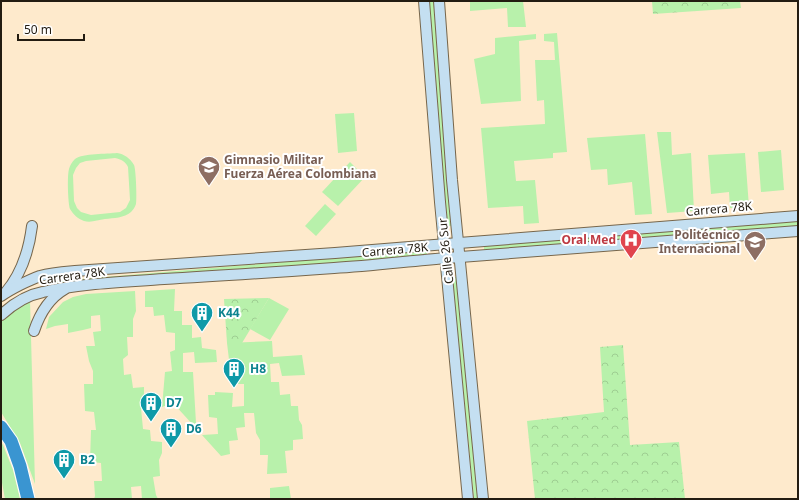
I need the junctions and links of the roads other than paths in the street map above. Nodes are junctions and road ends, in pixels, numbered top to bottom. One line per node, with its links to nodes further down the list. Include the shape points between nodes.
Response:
1 (424, 1): 7 (main road, Calle 26 Sur)
2 (439, 1): 6 (main road, Calle 26 Sur)
3 (798, 216): 6 (main road, Carrera 78K)
4 (32, 226): 11 (main road, via 24,262)
5 (798, 231): 8 (main road, Carrera 78K)
6 (459, 243): 7 (main road, Carrera 78K); 8 (main road, Calle 26 Sur)
7 (444, 244): 9 (main road, Calle 26 Sur); 11 (main road, Carrera 78K, via 335,254 75,271 41,276)
8 (460, 257): 9 (main road, Carrera 78K); 19 (main road, Calle 26 Sur)
9 (445, 258): 10 (main road, Carrera 78K, via 129,281); 18 (main road, Calle 26 Sur)
10 (67, 288): 12 (main road, Carrera 78K, via 33,294 18,301); 13 (main road, via 46,305)
11 (3, 295)
12 (1, 314)
13 (34, 331)
14 (1, 422): 16 (main road)
15 (1, 427): 16 (highway)
16 (11, 440): 17 (highway)
17 (28, 499)
18 (468, 499)
19 (483, 499)

